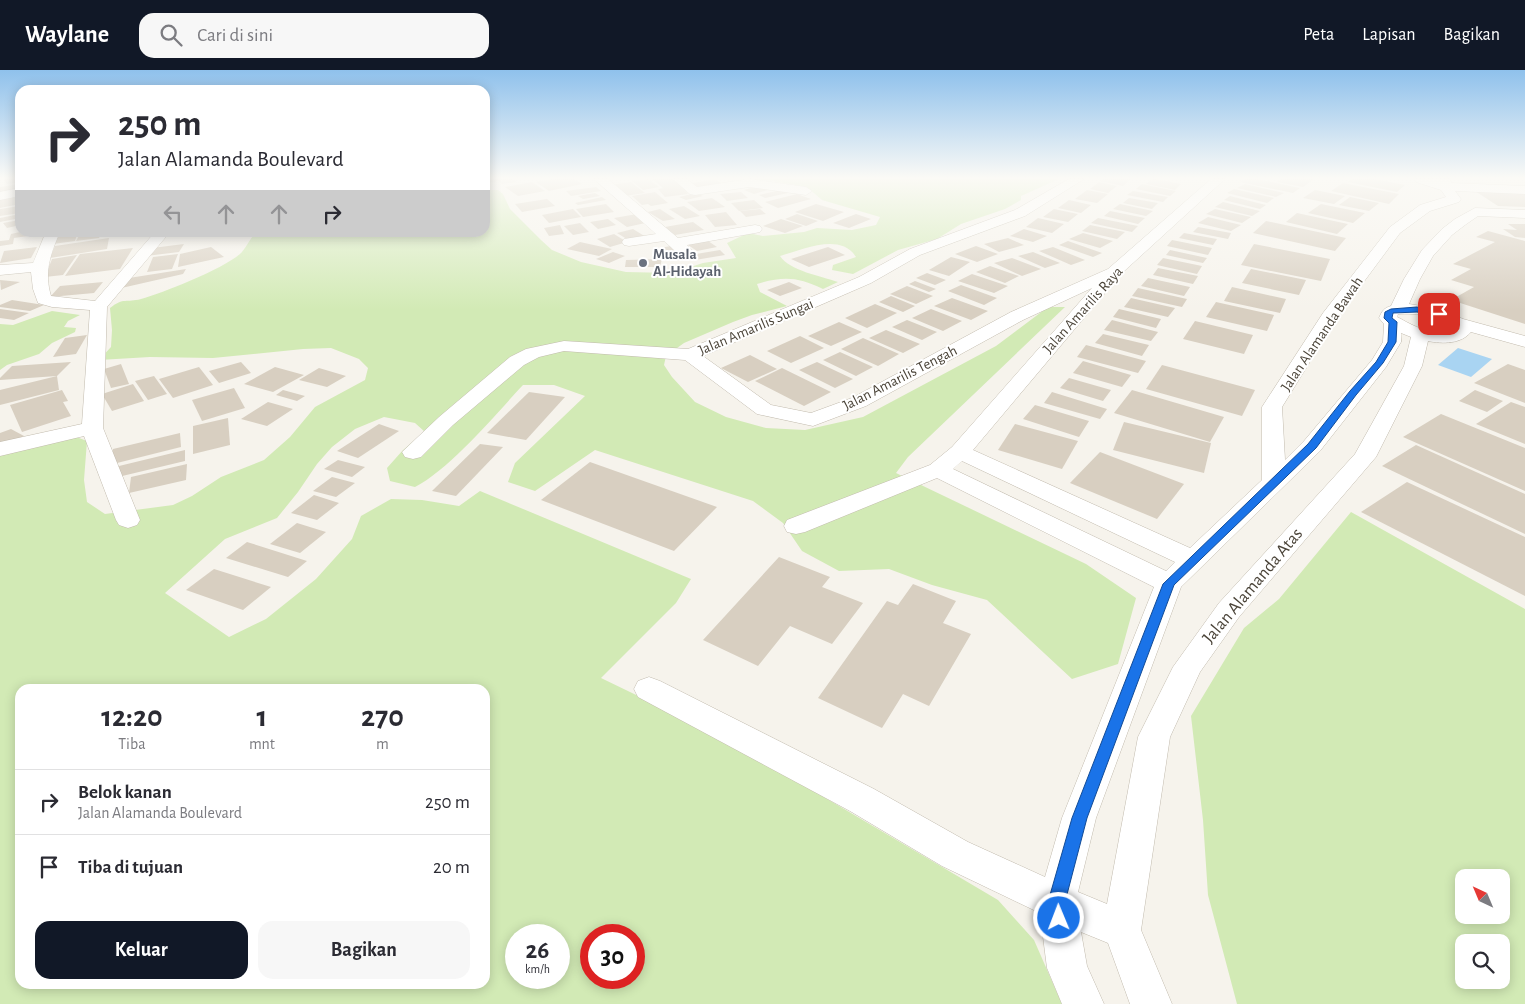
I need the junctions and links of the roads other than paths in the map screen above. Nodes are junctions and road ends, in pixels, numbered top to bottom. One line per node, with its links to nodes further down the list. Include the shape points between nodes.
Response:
1 (652, 223): 9 (street)
2 (994, 223): 21 (street, Jalan Amarilis Sungai, via 915,252 856,284)
3 (1170, 223): 14 (street, Jalan Amarilis Raya)
4 (1404, 223): 27 (street, Jalan Alamanda Bawah, via 1329,317 1272,407)
5 (1458, 223): 17 (street, via 1425,254)
6 (755, 229): 9 (street)
7 (51, 237): 12 (street)
8 (161, 237): 16 (street)
9 (672, 240): 10 (street); 11 (street)
10 (629, 242)
11 (688, 254)
12 (39, 267): 13 (street); 16 (street, via 38,281 44,299)
13 (0, 270)
14 (1115, 271): 15 (street, Jalan Amarilis Tengah)
15 (1088, 290): 21 (street, Jalan Amarilis Tengah, via 1017,316 859,402 813,420 764,410); 25 (street, Jalan Amarilis Raya)
16 (99, 306): 22 (street)
17 (1395, 316): 18 (street, via 1428,311); 19 (street); 27 (street, via 1392,342 1379,363 1312,446)
18 (1457, 323): 19 (street, via 1463,331 1454,337); 20 (street)
19 (1421, 334): 36 (street, Jalan Alamanda Atas, via 1413,366 1365,457 1229,610 1188,667 1154,737)
20 (1525, 342)
21 (690, 355): 24 (street, Jalan Amarilis Sungai, via 564,346 533,353 517,361)
22 (92, 428): 23 (street); 29 (street)
23 (0, 449)
24 (413, 452)
25 (960, 452): 26 (street, Jalan Amarilis Raya); 28 (street)
26 (938, 470): 30 (street); 31 (street, Jalan Amarilis Raya)
27 (1274, 483): 32 (street)
28 (1071, 503): 30 (street); 32 (street)
29 (128, 520)
30 (1049, 524): 33 (street)
31 (796, 526)
32 (1193, 560): 33 (street)
33 (1169, 584): 35 (street, via 1080,818)
34 (649, 689): 35 (street, via 862,800 955,854)
35 (1056, 902): 36 (street); 37 (street, via 1067,968)
36 (1122, 930): 38 (street)
37 (1083, 1004)
38 (1151, 1004)

